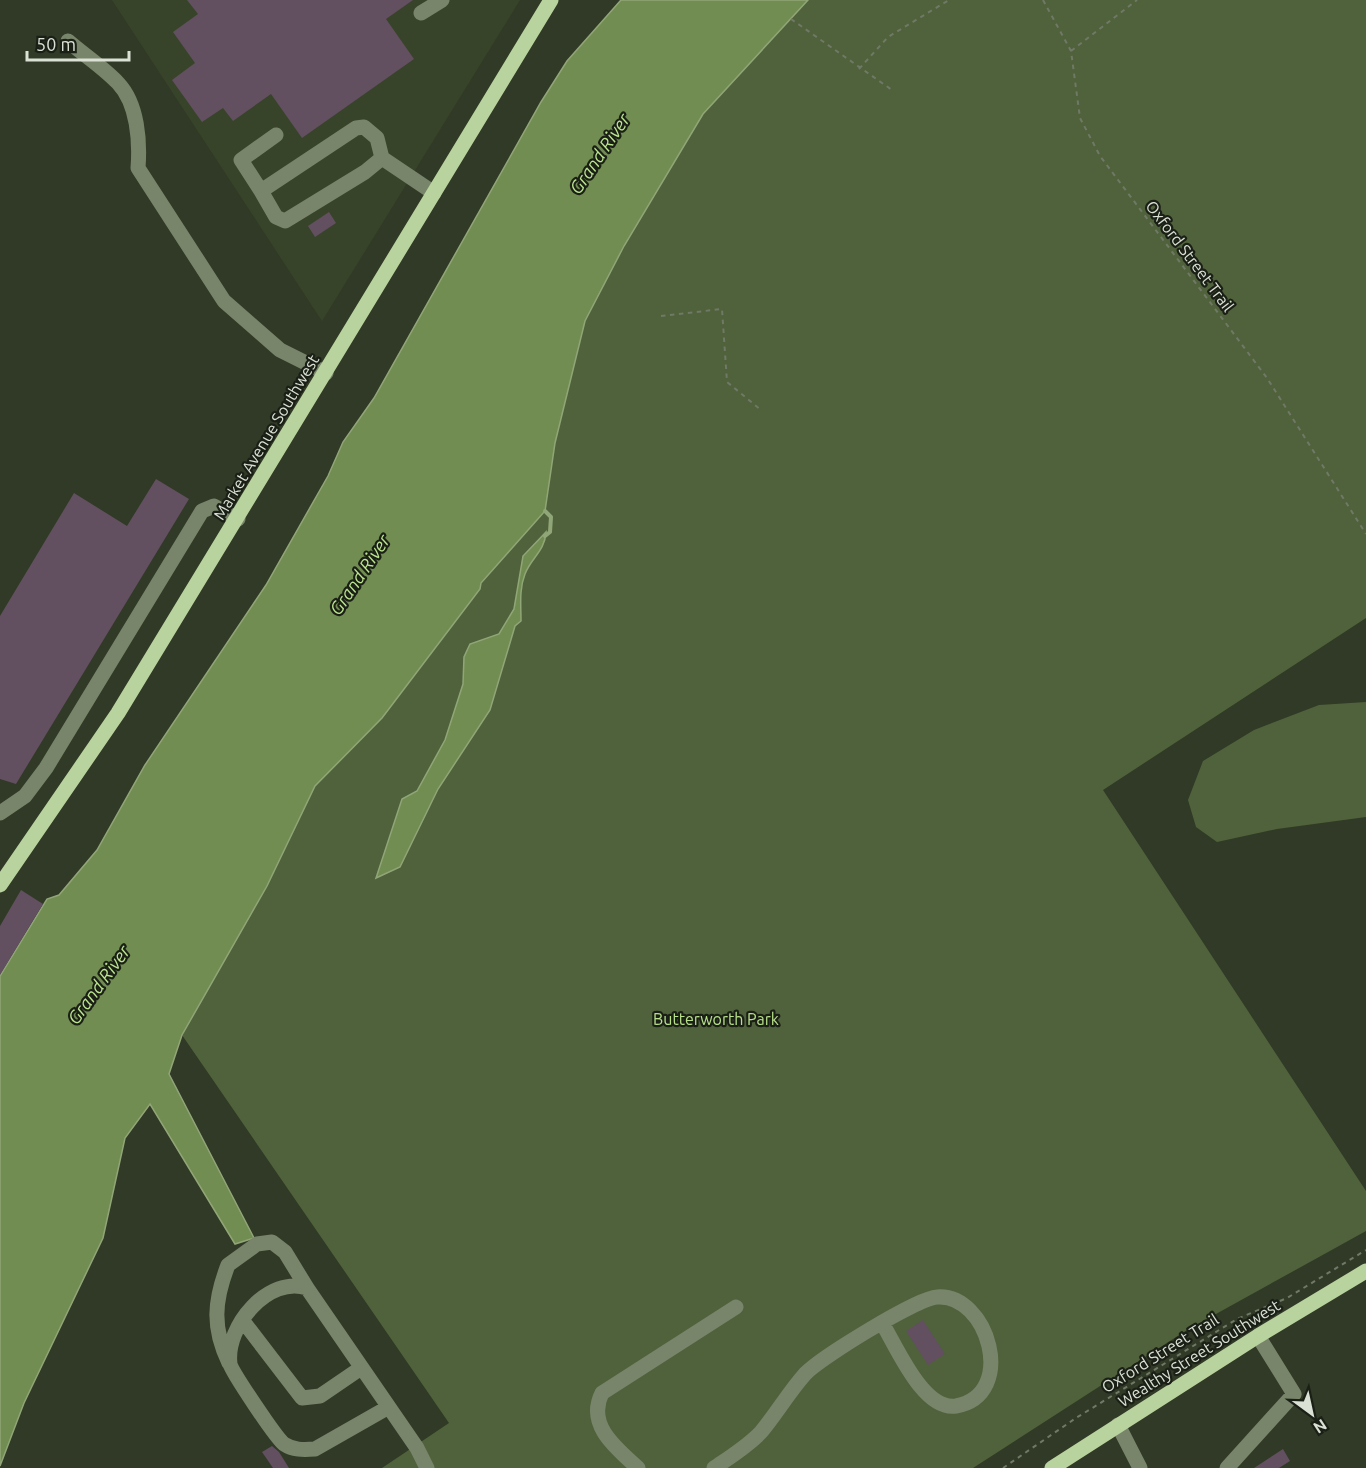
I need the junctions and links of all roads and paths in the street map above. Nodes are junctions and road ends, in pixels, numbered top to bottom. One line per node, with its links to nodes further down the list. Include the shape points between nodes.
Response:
1 (442, 0): 6 (lane)
2 (551, 0): 15 (main road, Market Avenue Southwest)
3 (949, 0): 10 (path, via 888,37)
4 (1043, 0): 9 (path)
5 (1137, 0): 9 (path)
6 (421, 14)
7 (790, 19): 10 (path)
8 (68, 41): 17 (lane, via 120,84 134,112 140,149 138,168 224,301 280,350)
9 (1071, 51): 20 (path, Oxford Street Trail, via 1080,117 1100,156 1267,378)
10 (859, 69): 11 (path)
11 (892, 90)
12 (276, 135): 14 (lane, via 241,160)
13 (382, 158): 14 (lane, via 285,221 276,217); 14 (lane, via 377,138 363,127 356,128); 15 (lane)
14 (261, 191)
15 (434, 193): 17 (main road, Market Avenue Southwest)
16 (661, 316): 18 (path, via 722,309 726,382)
17 (326, 373): 19 (main road, Market Avenue Southwest)
18 (761, 410)
19 (238, 519): 21 (lane, via 214,506 202,511 46,768 25,795); 22 (main road, Market Avenue Southwest, via 118,713)
20 (1366, 534)
21 (0, 813)
22 (0, 885)
23 (1366, 1250): 37 (path, Oxford Street Trail, via 1287,1298 1237,1319)
24 (1366, 1271): 29 (main road, Wealthy Street Southwest)
25 (307, 1287): 27 (lane, via 289,1285 272,1291); 30 (lane, via 285,1252 272,1242 256,1244 228,1265 217,1326 218,1339); 31 (lane)
26 (736, 1307): 35 (lane, via 602,1393 596,1412 598,1422 609,1440)
27 (243, 1321): 30 (lane, via 234,1336); 31 (lane, via 302,1398 320,1396)
28 (882, 1323): 28 (lane, via 900,1311 936,1297 949,1297 960,1303 971,1311 988,1339 992,1367 985,1385 959,1405 937,1403 925,1394); 36 (lane, via 806,1373 759,1434)
29 (1258, 1336): 33 (main road, Wealthy Street Southwest); 40 (lane, via 1294,1394)
30 (231, 1366): 32 (lane, via 275,1435 294,1449 315,1449)
31 (362, 1368): 32 (lane)
32 (387, 1408): 34 (lane)
33 (1118, 1425): 38 (main road, Wealthy Street Southwest); 39 (lane)
34 (427, 1468)
35 (638, 1468)
36 (714, 1468)
37 (1003, 1468)
38 (1052, 1468)
39 (1140, 1468)
40 (1227, 1468)

